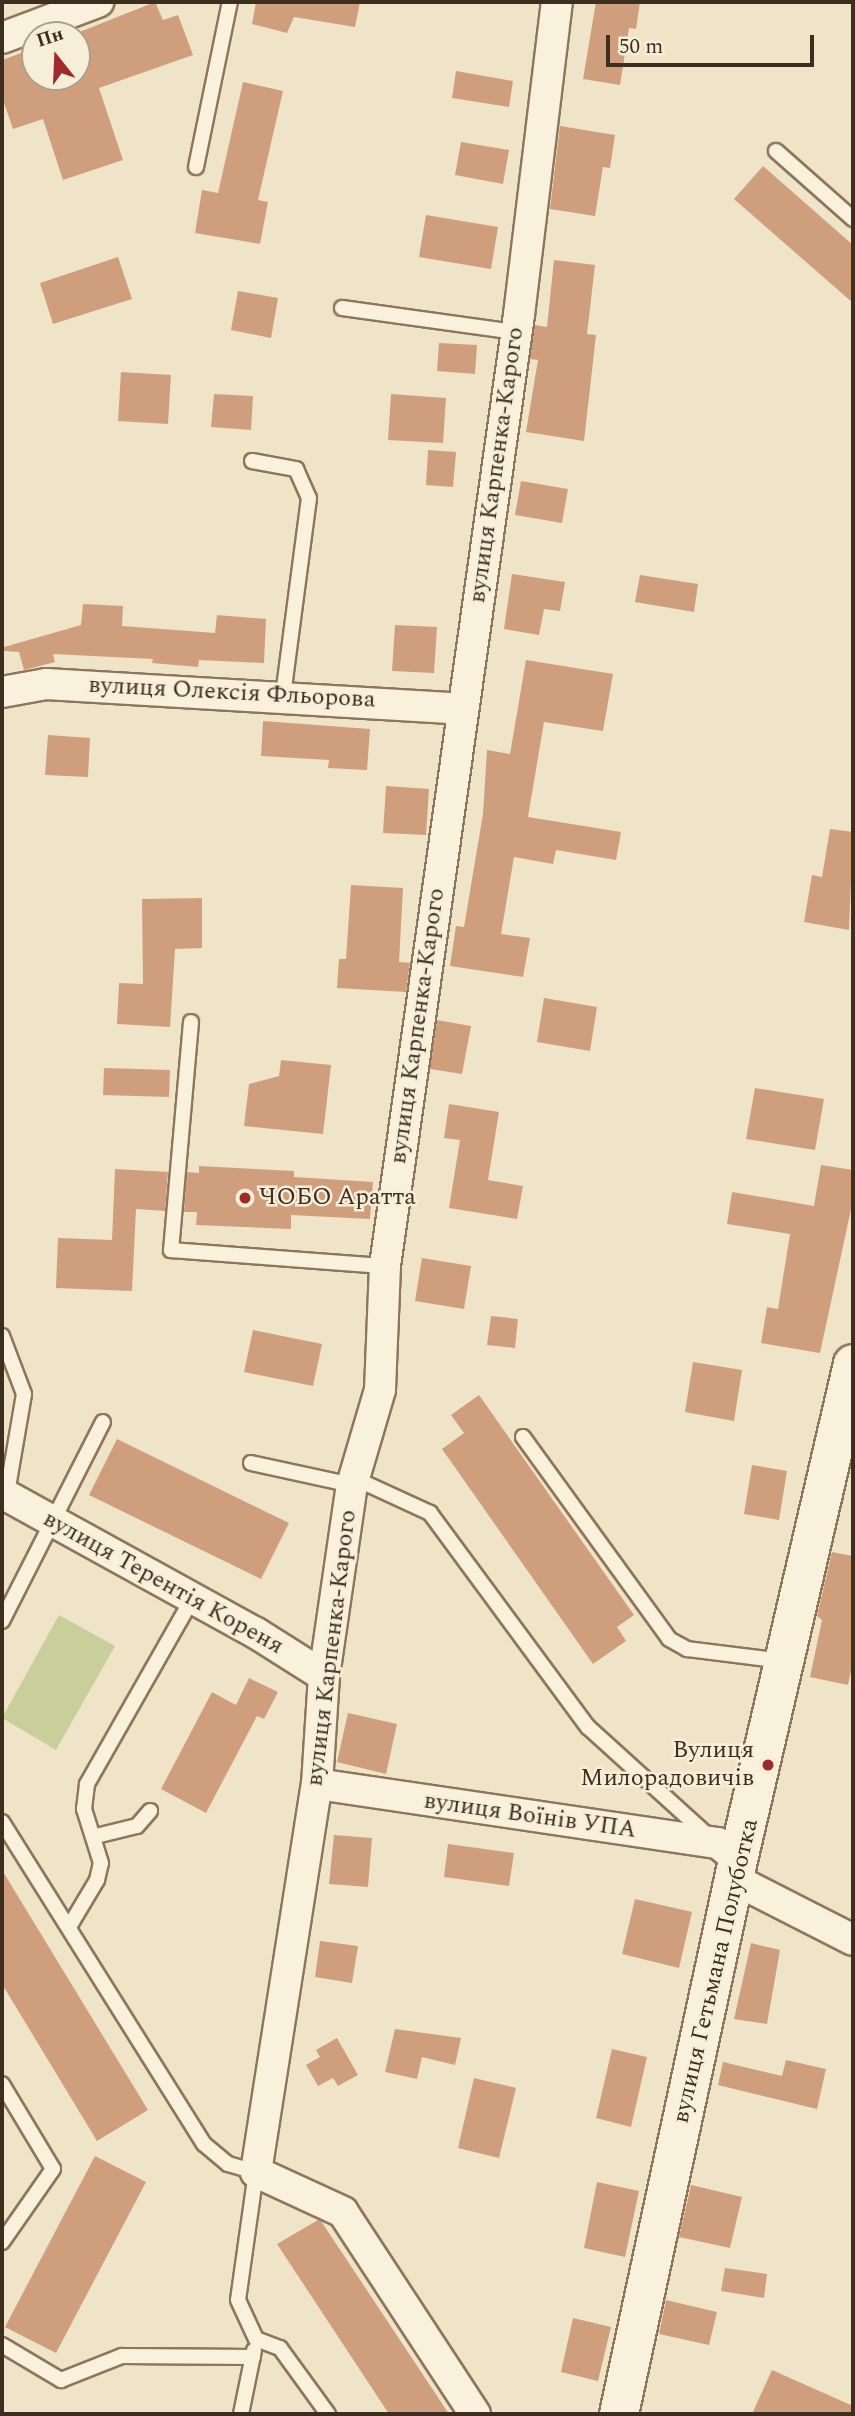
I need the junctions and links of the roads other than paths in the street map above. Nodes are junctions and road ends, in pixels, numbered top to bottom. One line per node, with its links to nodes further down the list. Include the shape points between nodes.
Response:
1 (98, 2): 4 (street)
2 (230, 2): 6 (lane)
3 (557, 2): 9 (street, вулиця Карпенка-Карого)
4 (2, 38)
5 (776, 151): 7 (lane)
6 (196, 167)
7 (853, 219)
8 (342, 308): 9 (lane)
9 (514, 332): 13 (street, вулиця Карпенка-Карого)
10 (252, 461): 12 (lane, via 296,469 309,498)
11 (2, 692): 12 (street, вулиця Олексія Фльорова, via 46,684)
12 (283, 696): 13 (street, вулиця Олексія Фльорова)
13 (462, 709): 15 (street, вулиця Карпенка-Карого)
14 (191, 1022): 15 (lane, via 171,1250)
15 (385, 1266): 21 (street, вулиця Карпенка-Карого, via 380,1390)
16 (2, 1336): 22 (lane, via 24,1394)
17 (853, 1364): 26 (street, вулиця Гетьмана Полуботка)
18 (103, 1422): 23 (lane)
19 (523, 1437): 26 (lane, via 668,1639 687,1649)
20 (251, 1463): 21 (lane)
21 (353, 1482): 27 (street, вулиця Карпенка-Карого); 32 (lane, via 430,1513 588,1727)
22 (4, 1493): 23 (street, вулиця Терентія Кореня)
23 (54, 1523): 24 (street, вулиця Терентія Кореня); 25 (lane)
24 (192, 1599): 27 (street, вулиця Терентія Кореня); 31 (lane, via 87,1784 84,1808)
25 (2, 1621)
26 (785, 1661): 32 (street, вулиця Гетьмана Полуботка)
27 (324, 1676): 28 (street, вулиця Карпенка-Карого)
28 (317, 1784): 32 (street, вулиця Воїнів УПА); 36 (street, вулиця Карпенка-Карого)
29 (150, 1811): 31 (lane, via 136,1826)
30 (2, 1822): 33 (lane)
31 (96, 1836): 33 (lane, via 101,1863 97,1880)
32 (730, 1863): 34 (street, вулиця Воїнів УПА, via 749,1887); 44 (street, вулиця Гетьмана Полуботка)
33 (69, 1927): 36 (lane, via 204,2144 228,2164)
34 (853, 1940)
35 (2, 2084): 37 (lane, via 53,2169)
36 (256, 2172): 38 (lane, via 238,2300); 43 (street, via 343,2212)
37 (2, 2242)
38 (257, 2339): 40 (lane); 42 (lane, via 280,2348)
39 (2, 2344): 40 (lane, via 61,2380 122,2356)
40 (253, 2357): 41 (lane)
41 (241, 2414)
42 (328, 2414)
43 (475, 2414)
44 (619, 2414)

